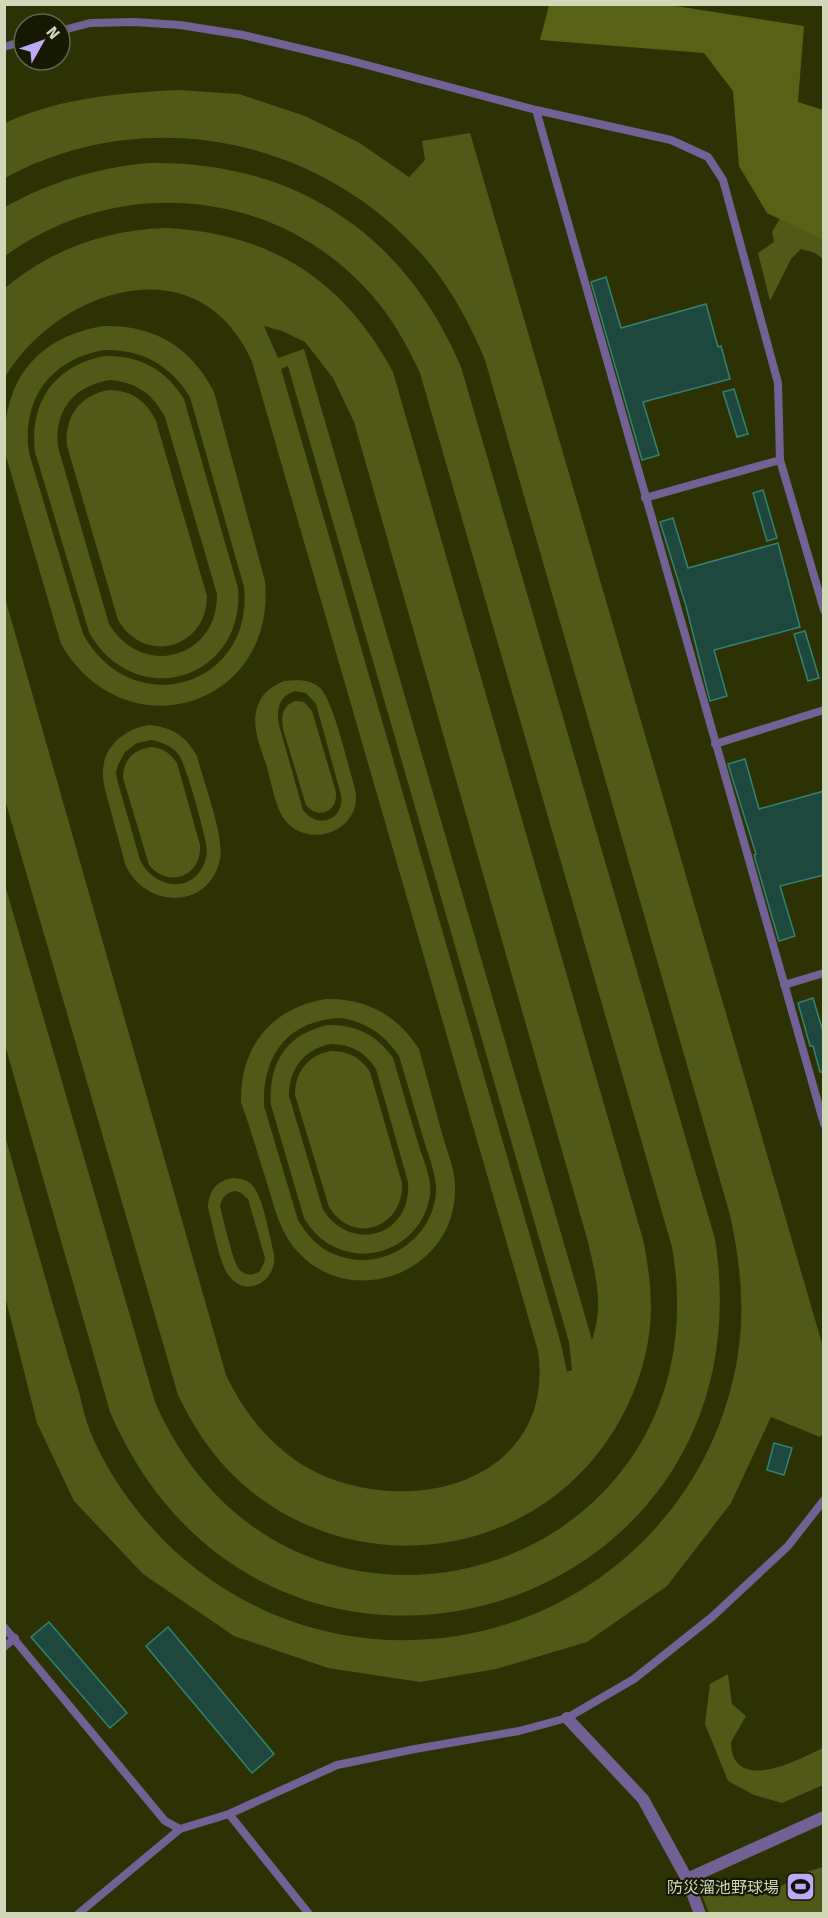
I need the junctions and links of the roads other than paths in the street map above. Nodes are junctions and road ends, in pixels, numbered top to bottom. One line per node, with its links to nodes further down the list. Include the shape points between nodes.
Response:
1 (72, 28): 2 (lane, via 90,23 135,22 243,35)
2 (537, 110): 3 (lane, via 671,140 708,157 723,180 778,383); 4 (lane)
3 (780, 460): 4 (lane); 5 (lane)
4 (645, 498): 7 (lane)
5 (824, 610)
6 (824, 710): 7 (lane)
7 (715, 744): 9 (lane)
8 (824, 973): 9 (lane)
9 (784, 985): 10 (lane)
10 (824, 1124)
11 (824, 1500): 15 (lane, via 788,1546 712,1617 634,1678)
12 (4, 1627): 13 (lane)
13 (15, 1638): 14 (lane); 18 (lane, via 165,1821)
14 (4, 1647)
15 (567, 1719): 16 (lane, via 337,1765); 19 (street, via 643,1799)
16 (228, 1814): 18 (lane); 21 (lane)
17 (824, 1817): 19 (street)
18 (180, 1829): 20 (lane)
19 (687, 1879): 22 (street)
20 (78, 1914)
21 (309, 1914)
22 (700, 1914)

